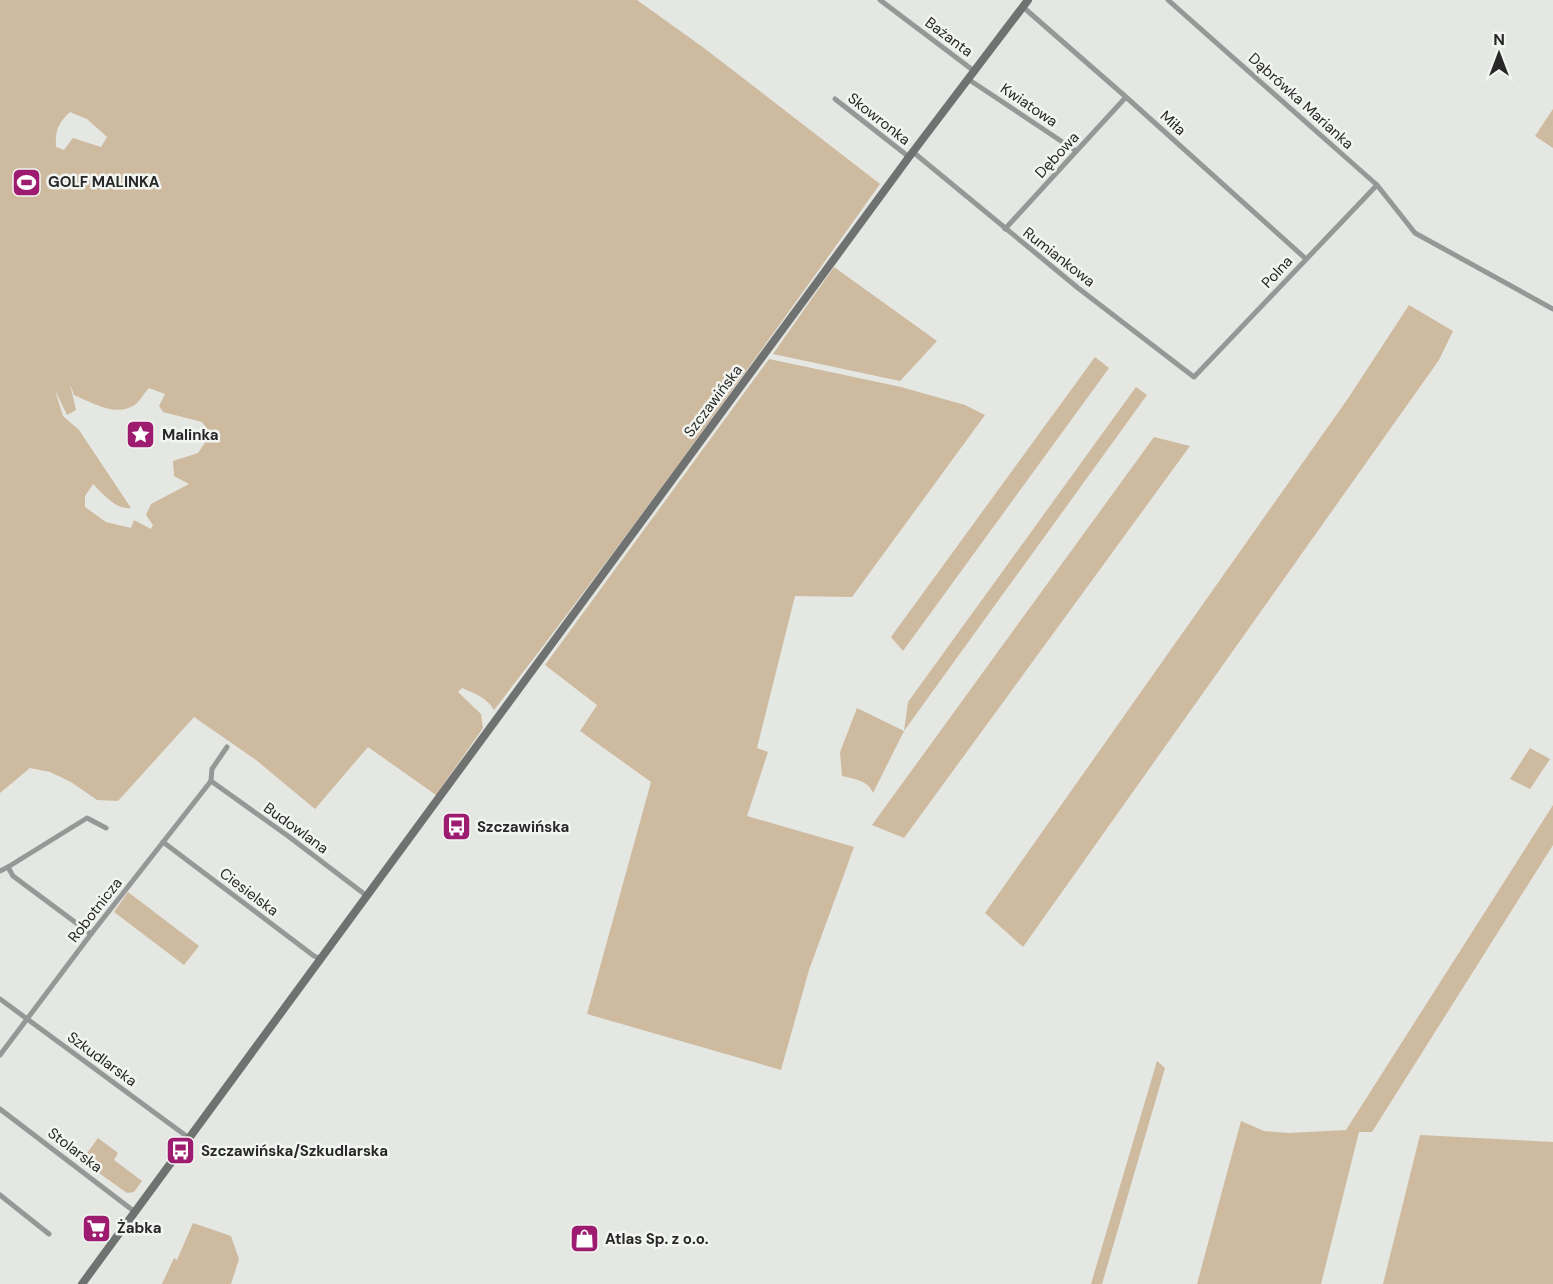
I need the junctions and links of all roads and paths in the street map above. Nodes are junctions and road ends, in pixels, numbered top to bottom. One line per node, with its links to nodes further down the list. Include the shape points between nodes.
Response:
1 (880, 0): 4 (street, Bażanta)
2 (1168, 0): 10 (street, Dąbrówka Marianka)
3 (1025, 3): 4 (street, Szczawińska); 6 (street, Miła)
4 (974, 71): 5 (street, Szczawińska)
5 (968, 79): 8 (street, Kwiatowa); 9 (street, Szczawińska)
6 (1126, 97): 8 (street, Dębowa); 12 (street, Miła)
7 (835, 99): 9 (street, Skowronka)
8 (1076, 151): 11 (street, Dębowa)
9 (911, 155): 11 (street, Rumiankowa); 21 (street, Szczawińska)
10 (1377, 185): 12 (street, Polna); 13 (street, Dąbrówka Marianka, via 1421,237)
11 (1005, 229): 14 (street, Rumiankowa)
12 (1306, 259): 14 (street, Polna)
13 (1553, 309)
14 (1194, 377)
15 (227, 747): 16 (street, Robotnicza, via 212,769)
16 (211, 781): 18 (street, Robotnicza); 21 (street, Budowlana)
17 (106, 828): 19 (street, via 87,818)
18 (163, 842): 22 (street, Robotnicza); 23 (street, Ciesielska)
19 (8, 867): 20 (street); 22 (street, via 14,876)
20 (0, 871)
21 (367, 896): 23 (street, Szczawińska)
22 (91, 934): 25 (street, Robotnicza)
23 (321, 959): 28 (street, Szczawińska)
24 (0, 999): 25 (street, Szkudlarska)
25 (28, 1019): 26 (street, Robotnicza); 28 (street, Szkudlarska)
26 (0, 1055)
27 (0, 1109): 30 (street, Stolarska)
28 (189, 1138): 30 (street, Szczawińska)
29 (0, 1195): 31 (street)
30 (135, 1212): 32 (street, Szczawińska)
31 (49, 1233)
32 (82, 1284)

